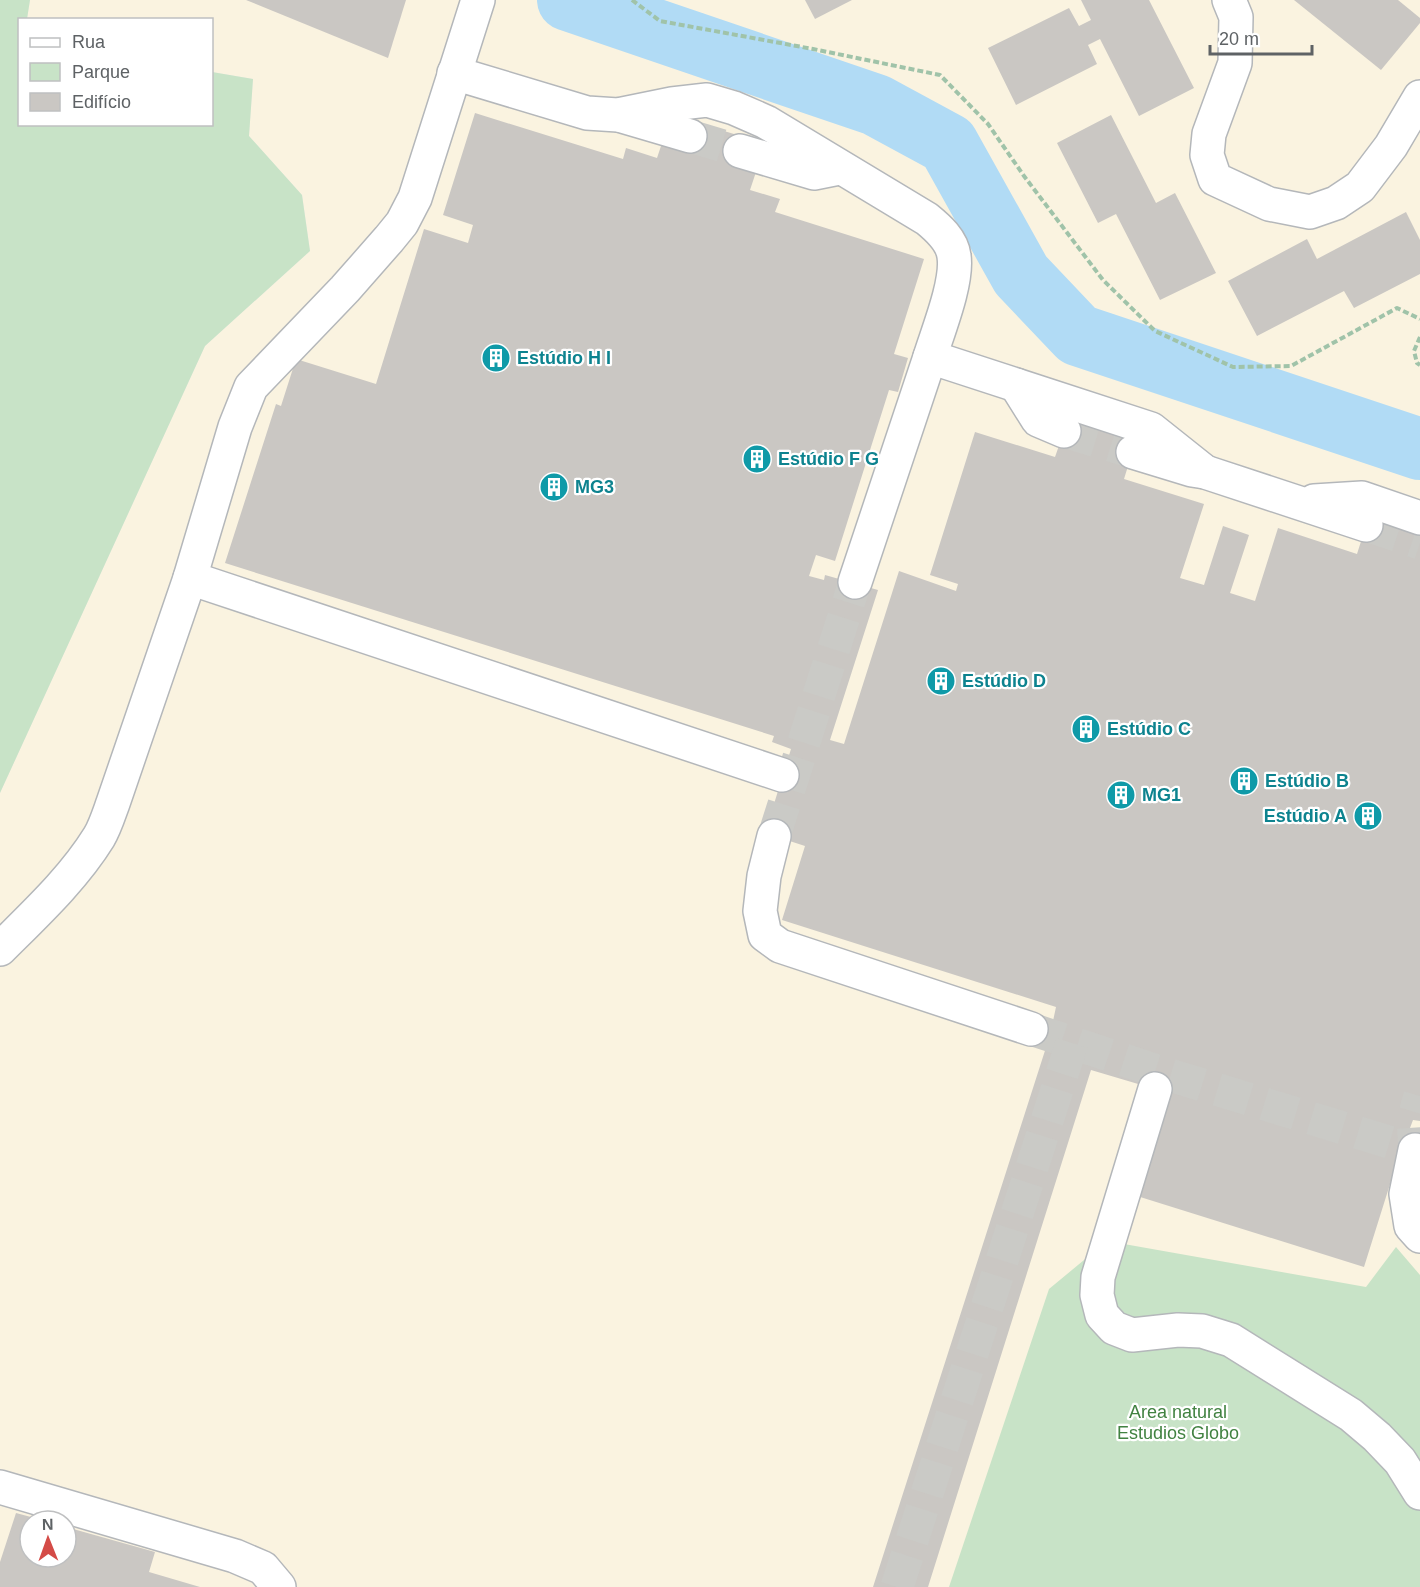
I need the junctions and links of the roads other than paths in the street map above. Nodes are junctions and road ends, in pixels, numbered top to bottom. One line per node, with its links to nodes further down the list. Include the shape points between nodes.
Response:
1 (1229, 0): 4 (street, via 1236,17 1235,63 1209,134 1207,155 1215,179 1269,204 1310,212 1336,203 1360,187 1391,146)
2 (476, 6): 3 (street)
3 (454, 73): 5 (street, via 587,113); 17 (street, via 415,198 402,223 345,290 251,387)
4 (1420, 97)
5 (618, 115): 6 (street); 8 (street, via 707,100 766,122)
6 (690, 136)
7 (740, 151): 8 (street, via 814,173)
8 (842, 168): 9 (street, via 944,233 954,255 953,283)
9 (930, 357): 10 (street); 18 (street)
10 (1016, 385): 11 (street, via 1038,420); 13 (street, via 1151,429)
11 (1064, 431)
12 (1133, 452): 13 (street)
13 (1205, 472): 14 (street)
14 (1296, 502): 15 (street, via 1362,498); 16 (street)
15 (1420, 518)
16 (1366, 525)
17 (190, 578): 19 (street); 21 (street, via 100,836 59,888)
18 (855, 582)
19 (782, 775)
20 (774, 836): 22 (street, via 760,911 765,935 780,946)
21 (0, 949)
22 (1031, 1029)
23 (1155, 1089): 27 (street, via 1098,1277 1096,1295 1102,1315 1114,1328 1132,1335 1202,1331 1231,1340 1351,1415 1400,1461)
24 (1415, 1150): 25 (street, via 1406,1194 1411,1226)
25 (1420, 1236)
26 (0, 1487): 28 (street, via 235,1556 263,1568)
27 (1420, 1493)
28 (279, 1587)

